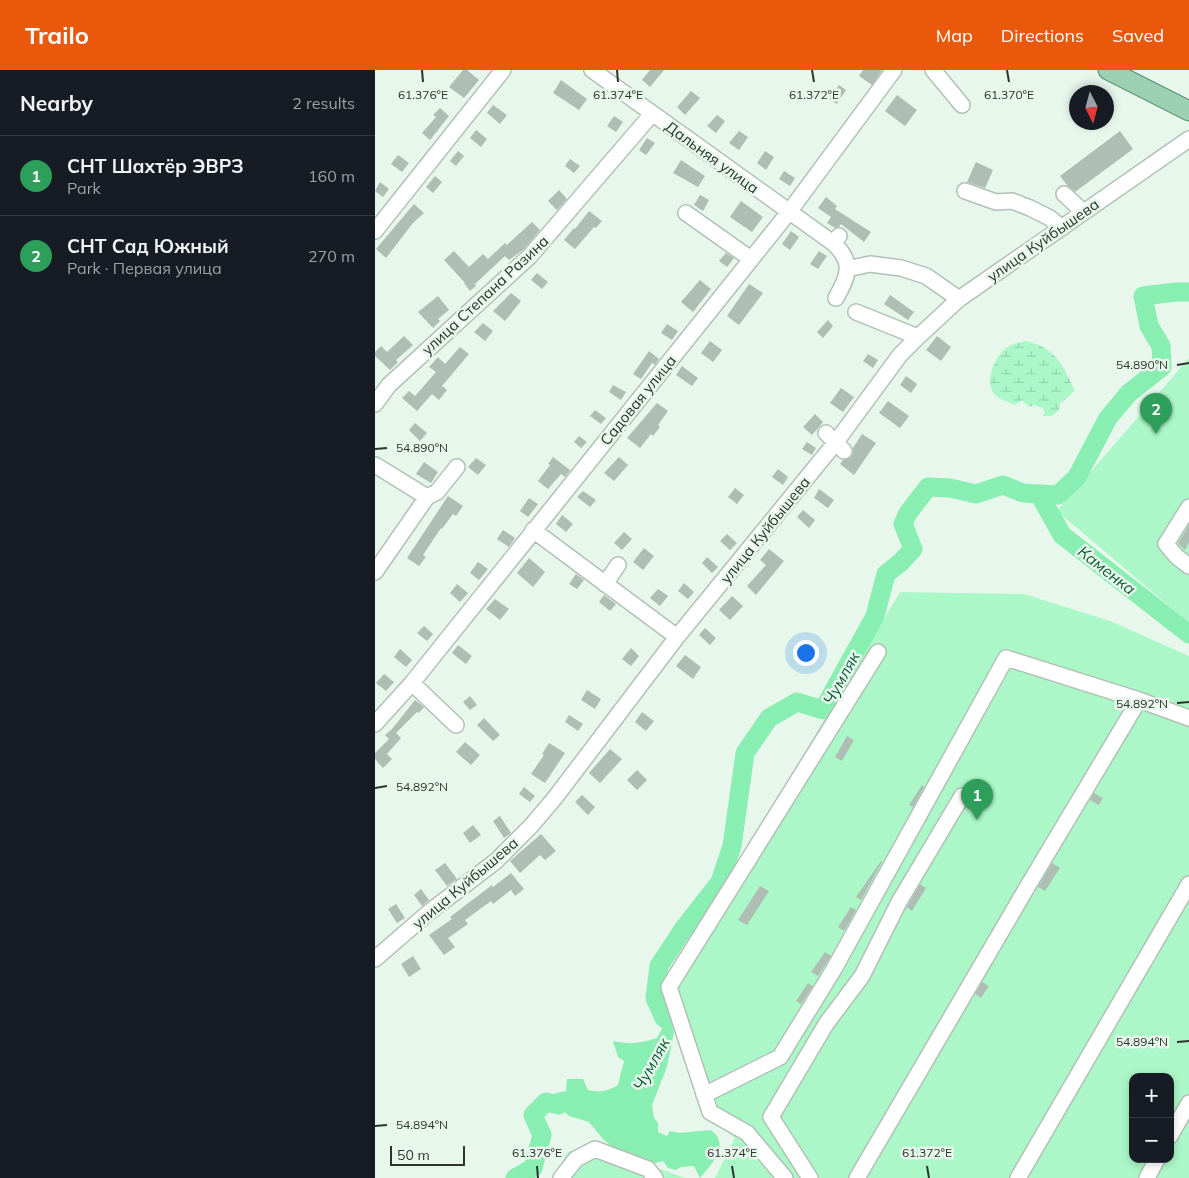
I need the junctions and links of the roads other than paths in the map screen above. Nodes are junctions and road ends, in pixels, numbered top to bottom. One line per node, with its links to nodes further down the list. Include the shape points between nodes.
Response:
1 (503, 70): 16 (street)
2 (592, 70): 8 (street, Дальняя улица)
3 (895, 70): 12 (street, Садовая улица)
4 (933, 70): 6 (street)
5 (1108, 70): 7 (main road)
6 (962, 106)
7 (1189, 111)
8 (652, 114): 12 (street, Дальняя улица); 23 (street, улица Степана Разина, via 530,256 389,385)
9 (1189, 138): 14 (street, улица Куйбышева)
10 (965, 191): 15 (street, via 996,202 1013,201 1051,218)
11 (1064, 194): 14 (street)
12 (789, 212): 17 (street, Садовая улица); 18 (street, Дальняя улица, via 836,239)
13 (686, 213): 17 (street)
14 (1082, 213): 15 (street, улица Куйбышева)
15 (1062, 228): 20 (street, улица Куйбышева)
16 (375, 231)
17 (751, 259): 28 (street, Садовая улица)
18 (847, 269): 19 (street); 20 (street, via 870,264 901,268 926,276)
19 (836, 298)
20 (959, 299): 22 (street, улица Куйбышева)
21 (856, 312): 22 (street)
22 (918, 337): 33 (street, улица Куйбышева, via 900,355 835,442)
23 (375, 404)
24 (375, 465): 26 (street)
25 (457, 467): 26 (street, via 437,492)
26 (427, 496): 31 (street)
27 (1189, 507): 30 (street, via 1166,544)
28 (533, 530): 32 (street); 35 (street, Садовая улица)
29 (618, 565): 32 (street)
30 (1189, 566)
31 (375, 572)
32 (605, 584): 33 (street)
33 (677, 637): 42 (street, улица Куйбышева, via 531,826 495,861)
34 (877, 652): 43 (street, via 669,987)
35 (412, 683): 38 (street, Садовая улица); 39 (street)
36 (1139, 700): 37 (street); 43 (street, via 1006,658 834,969 780,1057); 51 (street)
37 (1189, 718)
38 (375, 724)
39 (456, 725)
40 (962, 796): 50 (street, via 899,902 862,976 826,1024 771,1117)
41 (1189, 884): 52 (street)
42 (375, 959)
43 (705, 1095): 49 (street, via 710,1112 747,1133)
44 (1189, 1103): 45 (street)
45 (1174, 1129)
46 (1155, 1163): 53 (street)
47 (561, 1178): 48 (street, via 576,1159 595,1149 648,1169)
48 (655, 1178)
49 (785, 1178)
50 (810, 1178)
51 (857, 1178)
52 (1018, 1178)
53 (1147, 1178)

